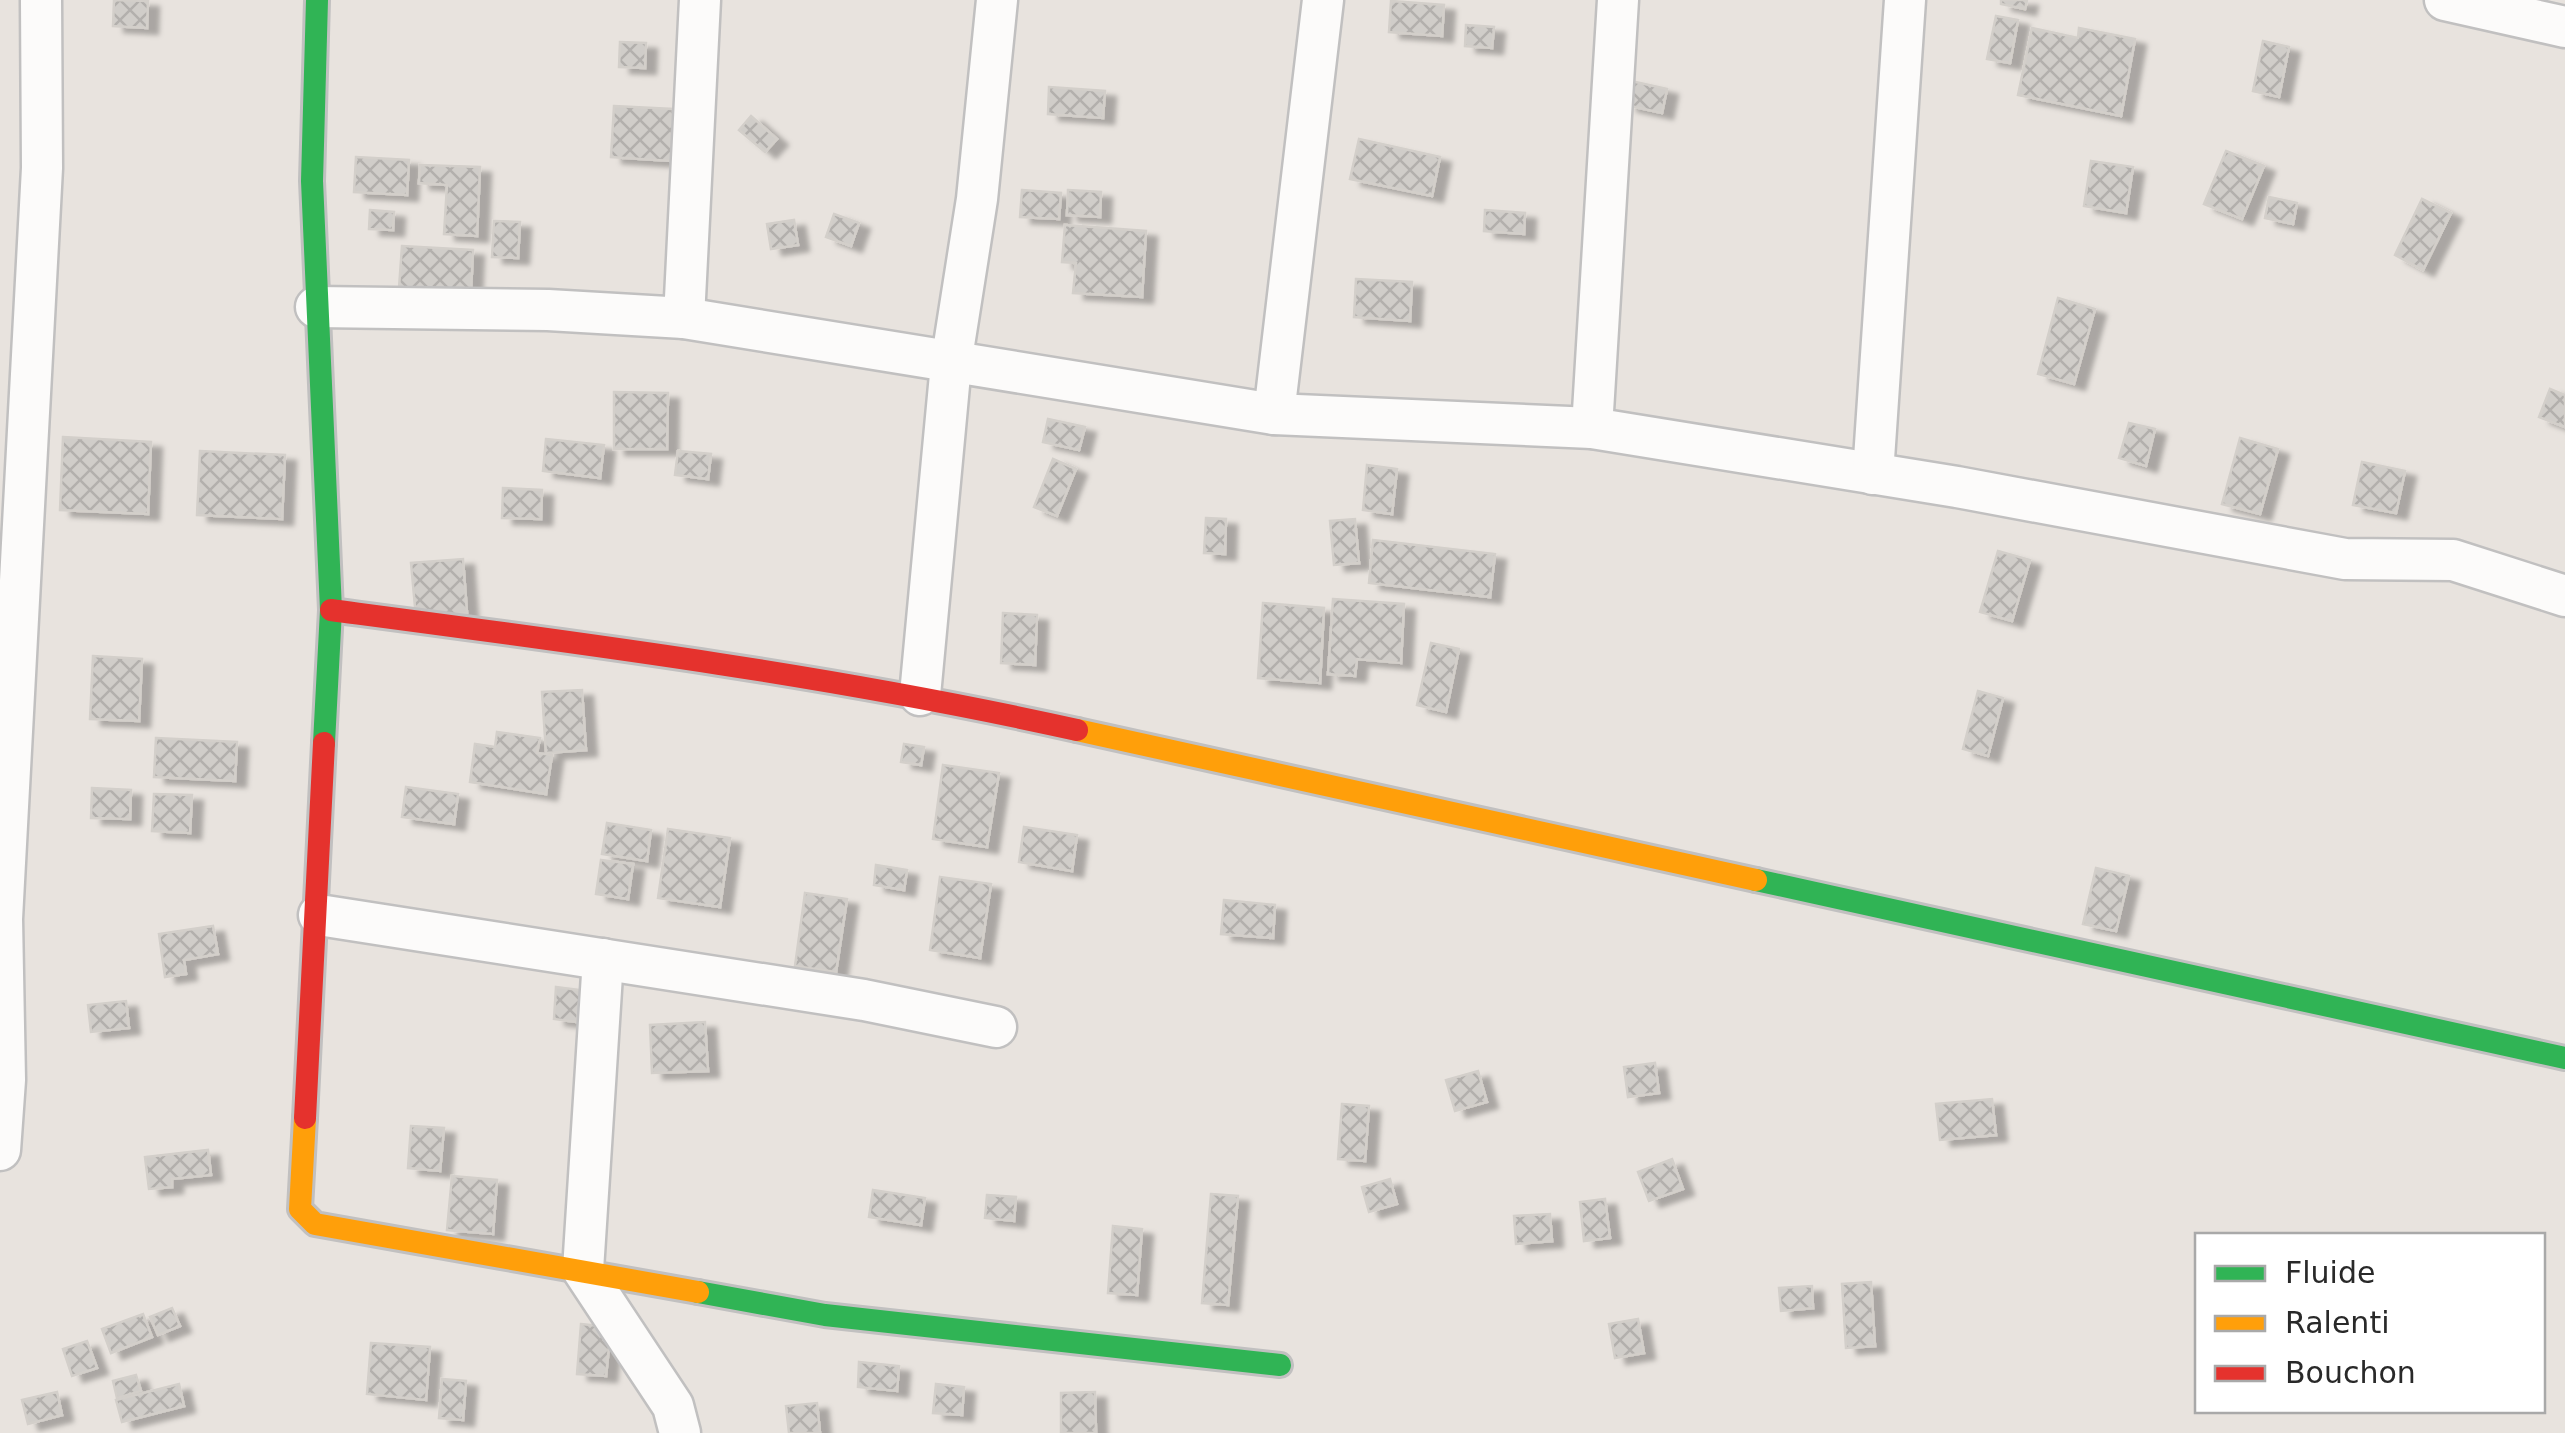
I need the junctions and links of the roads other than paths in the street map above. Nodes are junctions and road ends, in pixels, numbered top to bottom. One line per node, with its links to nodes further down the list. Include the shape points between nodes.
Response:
1 (42, 0): 23 (street, via 42,168 3,900)
2 (316, 0): 10 (street)
3 (700, 0): 11 (street)
4 (997, 0): 12 (street, via 977,199)
5 (1323, 0): 13 (street)
6 (1618, 0): 14 (street)
7 (1905, 0): 15 (street)
8 (2445, 0): 9 (street)
9 (2549, 16)
10 (316, 307): 11 (street); 17 (street)
11 (684, 318): 12 (street)
12 (951, 364): 13 (street); 18 (street)
13 (1274, 414): 14 (street)
14 (1592, 428): 15 (street)
15 (1872, 474): 16 (street, via 2344,559 2453,560)
16 (2565, 596)
17 (330, 610): 18 (street); 19 (street)
18 (920, 696): 22 (street)
19 (319, 915): 20 (street); 24 (street, via 300,1209 308,1221)
20 (603, 959): 21 (street); 24 (street)
21 (996, 1027)
22 (2565, 1058)
23 (0, 1150)
24 (583, 1270): 25 (street, via 825,1315); 26 (street, via 674,1406)
25 (1280, 1365)
26 (680, 1433)

